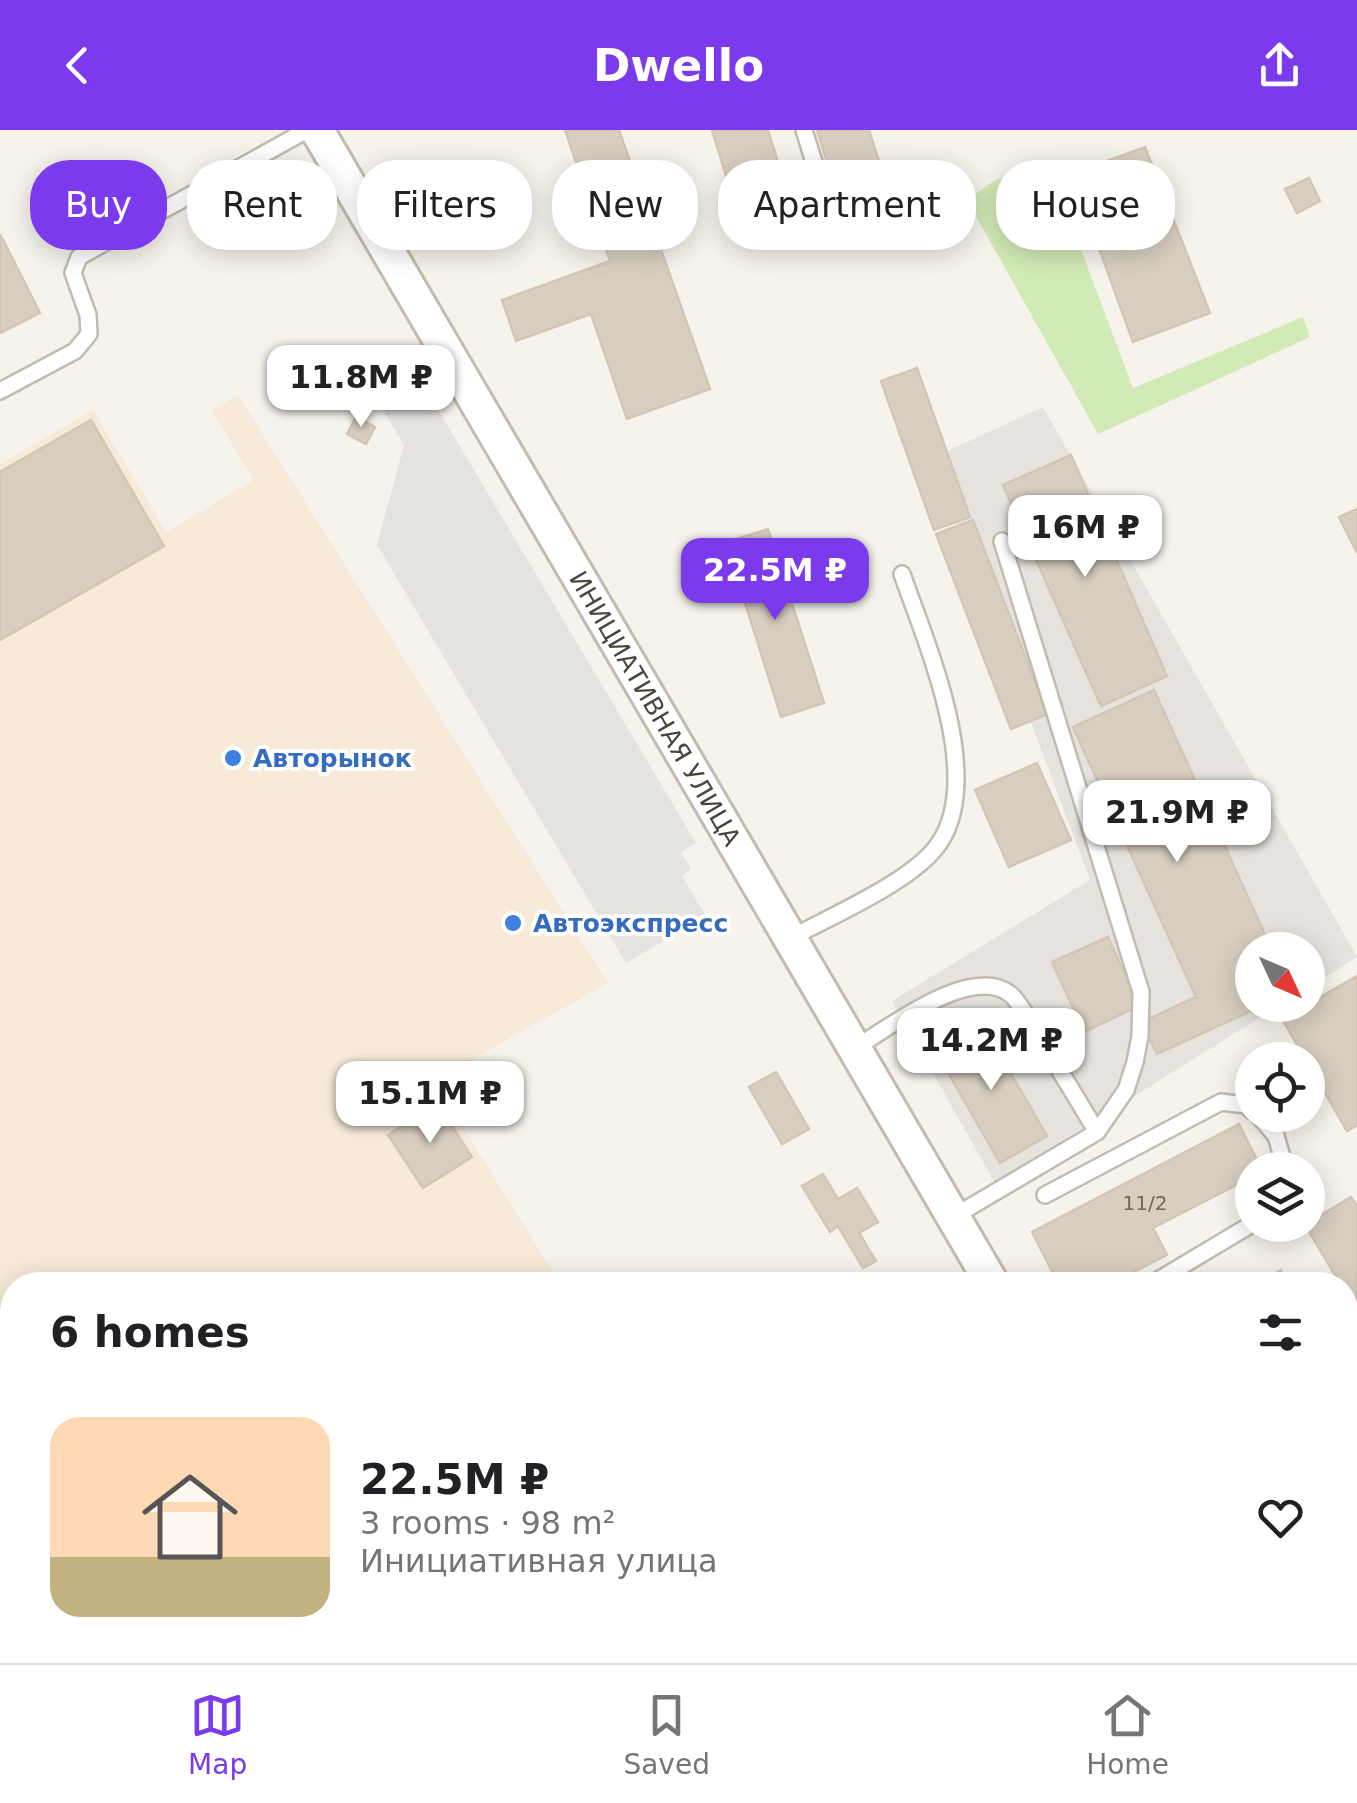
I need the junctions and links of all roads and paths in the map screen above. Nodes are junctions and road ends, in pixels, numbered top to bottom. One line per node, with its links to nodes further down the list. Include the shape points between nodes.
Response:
1 (306, 130): 5 (lane, via 80,257 73,272 89,334 75,351)
2 (317, 130): 8 (street, ИНИЦИАТИВНАЯ УЛИЦА)
3 (804, 130): 4 (lane)
4 (813, 160)
5 (0, 391)
6 (1002, 541): 11 (lane, via 1141,992 1135,1062 1126,1090)
7 (902, 574): 8 (lane, via 934,662 956,756 951,813 940,842 900,878)
8 (791, 938): 9 (street, ИНИЦИАТИВНАЯ УЛИЦА)
9 (855, 1048): 11 (lane, via 957,991 978,984 997,988 1012,995); 13 (street, ИНИЦИАТИВНАЯ УЛИЦА)
10 (1235, 1104): 12 (lane, via 1221,1102)
11 (1097, 1132): 13 (lane)
12 (1045, 1195)
13 (954, 1217): 15 (street, ИНИЦИАТИВНАЯ УЛИЦА)
14 (1235, 1234): 16 (lane)
15 (986, 1272)
16 (1172, 1272)

